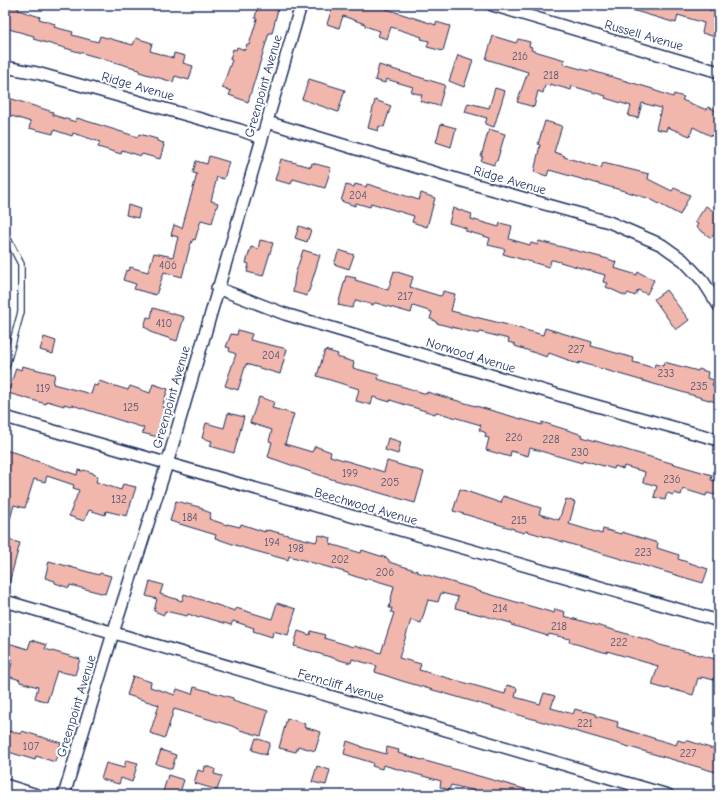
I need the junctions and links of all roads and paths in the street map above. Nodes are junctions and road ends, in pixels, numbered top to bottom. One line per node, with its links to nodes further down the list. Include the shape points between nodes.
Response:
1 (301, 5): 5 (street, Greenpoint Avenue)
2 (492, 5): 4 (street, Russell Avenue)
3 (5, 67): 6 (street, Ridge Avenue, via 37,72)
4 (719, 72)
5 (267, 122): 6 (street, Greenpoint Avenue); 9 (street, Ridge Avenue, via 609,222 662,245 683,260 703,281)
6 (262, 138): 8 (street, Greenpoint Avenue)
7 (5, 238): 10 (lane, via 8,239 20,264 21,312)
8 (217, 288): 12 (street, Norwood Avenue, via 285,314); 13 (street, Greenpoint Avenue)
9 (719, 306)
10 (5, 370)
11 (5, 417): 13 (street, Beechwood Avenue)
12 (719, 440)
13 (167, 464): 15 (street, Beechwood Avenue); 16 (street, Greenpoint Avenue)
14 (5, 602): 16 (street, Ferncliff Avenue)
15 (719, 621)
16 (113, 633): 19 (street, Greenpoint Avenue); 20 (street, Ferncliff Avenue)
17 (5, 786): 18 (street)
18 (37, 795)
19 (64, 795)
20 (668, 795)

